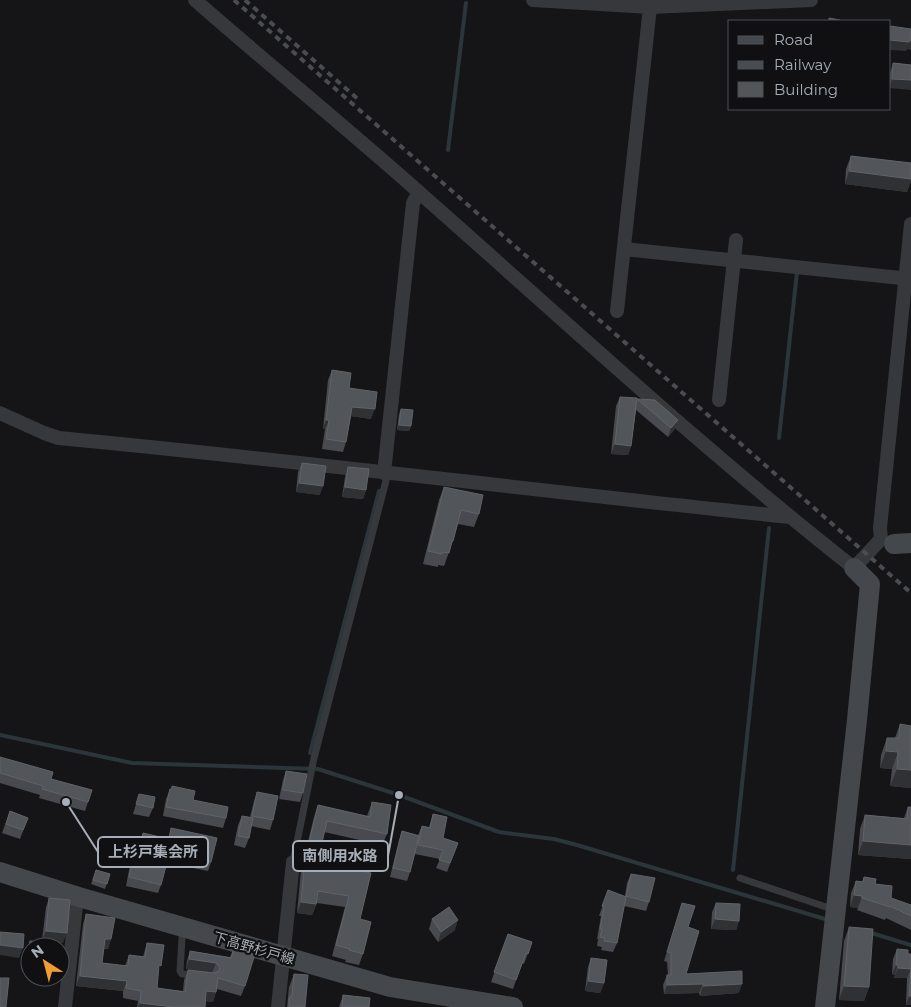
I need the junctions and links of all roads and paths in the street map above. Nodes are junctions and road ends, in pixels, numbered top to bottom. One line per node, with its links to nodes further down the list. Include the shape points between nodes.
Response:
1 (195, 0): 6 (street)
2 (533, 0): 5 (street)
3 (811, 0): 4 (street)
4 (740, 2): 5 (street)
5 (650, 7): 9 (street)
6 (419, 192): 15 (street, via 413,203); 16 (street)
7 (911, 224): 11 (street)
8 (736, 240): 10 (street)
9 (624, 249): 10 (street); 12 (street)
10 (734, 261): 11 (street); 13 (street)
11 (908, 280): 17 (street, via 880,528)
12 (617, 311)
13 (719, 400)
14 (0, 413): 15 (street, via 59,438)
15 (386, 473): 16 (street); 19 (lane, via 310,775)
16 (790, 518): 18 (street)
17 (895, 542): 18 (street)
18 (854, 568): 23 (main road, via 870,584)
19 (293, 862): 25 (street)
20 (0, 872): 22 (main road, 下高野杉戸線)
21 (740, 878): 23 (lane)
22 (79, 897): 24 (main road, 下高野杉戸線); 28 (street)
23 (836, 910): 31 (main road)
24 (185, 928): 25 (main road, 下高野杉戸線); 26 (lane, via 180,971)
25 (283, 956): 27 (main road, 下高野杉戸線, via 390,987); 29 (street)
26 (202, 976)
27 (488, 1005): 30 (main road, 下高野杉戸線)
28 (65, 1007)
29 (278, 1007)
30 (513, 1007)
31 (825, 1007)

